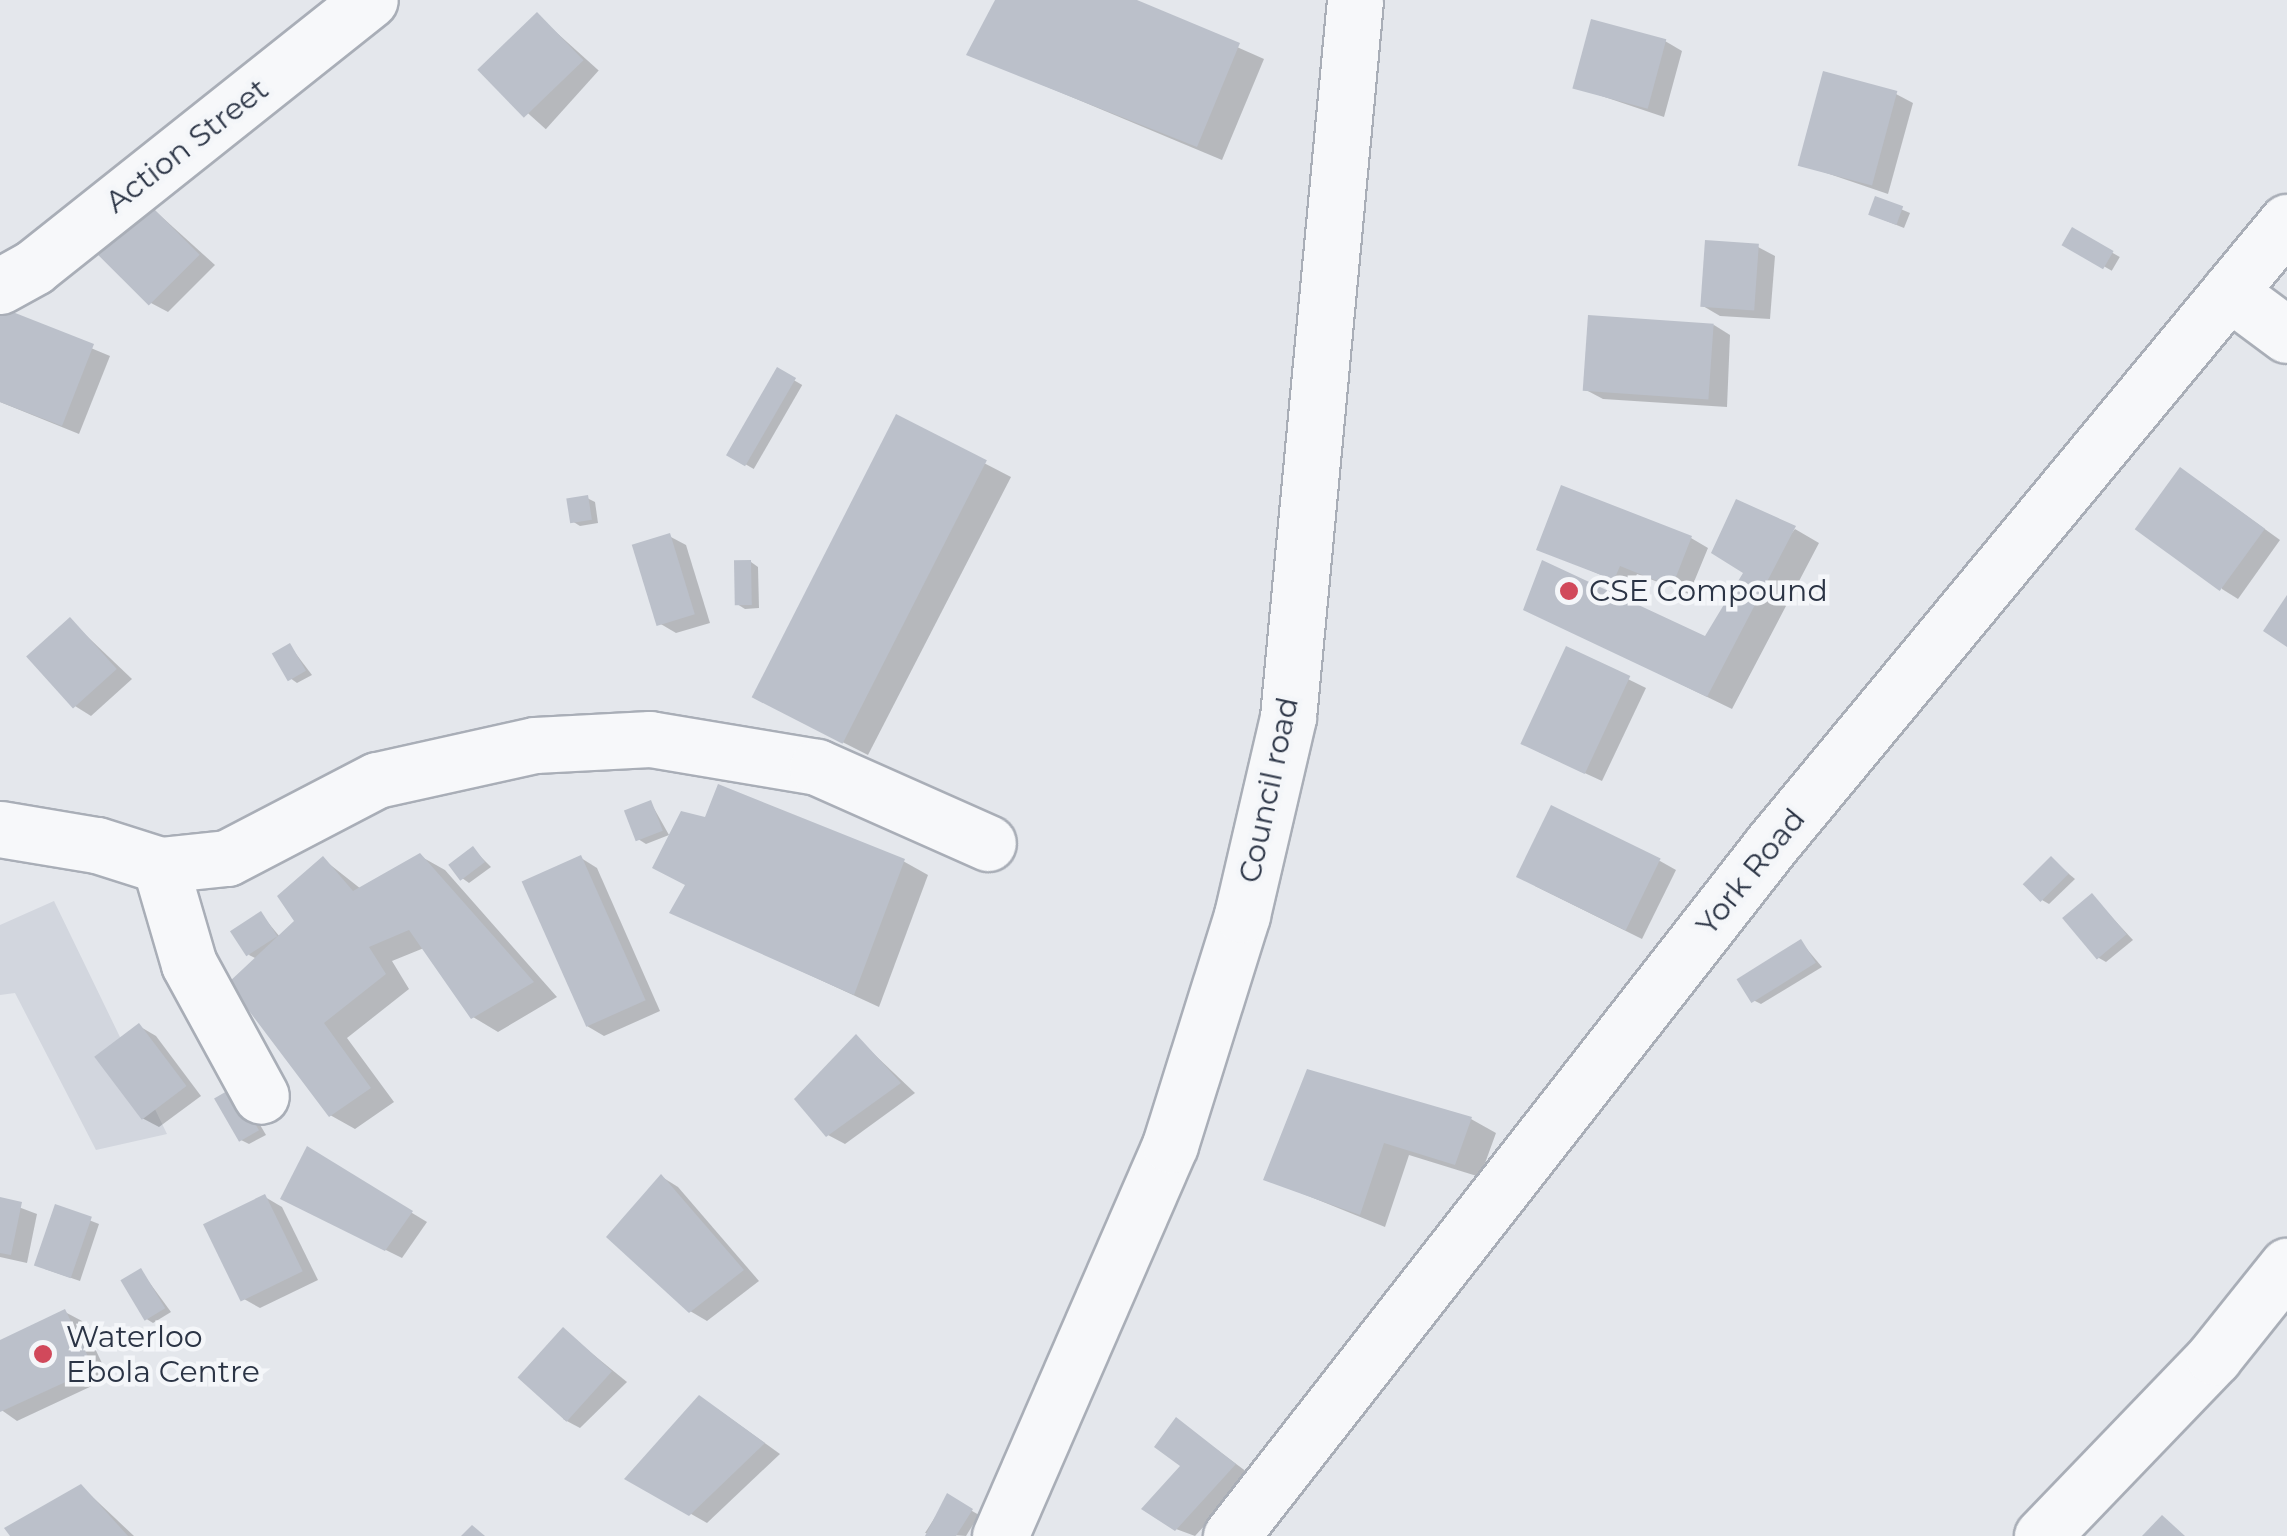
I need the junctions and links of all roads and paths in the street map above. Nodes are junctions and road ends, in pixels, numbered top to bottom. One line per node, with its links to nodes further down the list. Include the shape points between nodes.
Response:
1 (370, 0): 4 (street, Action Street, via 34,267)
2 (1355, 0): 12 (street, Council road, via 1288,716 1242,914 1170,1145)
3 (2287, 222): 5 (street, York Road)
4 (0, 286)
5 (2229, 292): 6 (street); 13 (street, York Road, via 1759,860)
6 (2287, 334)
7 (0, 829): 9 (street, via 97,845)
8 (988, 843): 9 (street, via 818,767 650,739 535,745 377,780 227,858)
9 (160, 865): 10 (street, via 189,964)
10 (261, 1096)
11 (2287, 1266): 14 (street, via 2214,1357)
12 (1000, 1536)
13 (1231, 1536)
14 (2042, 1536)

